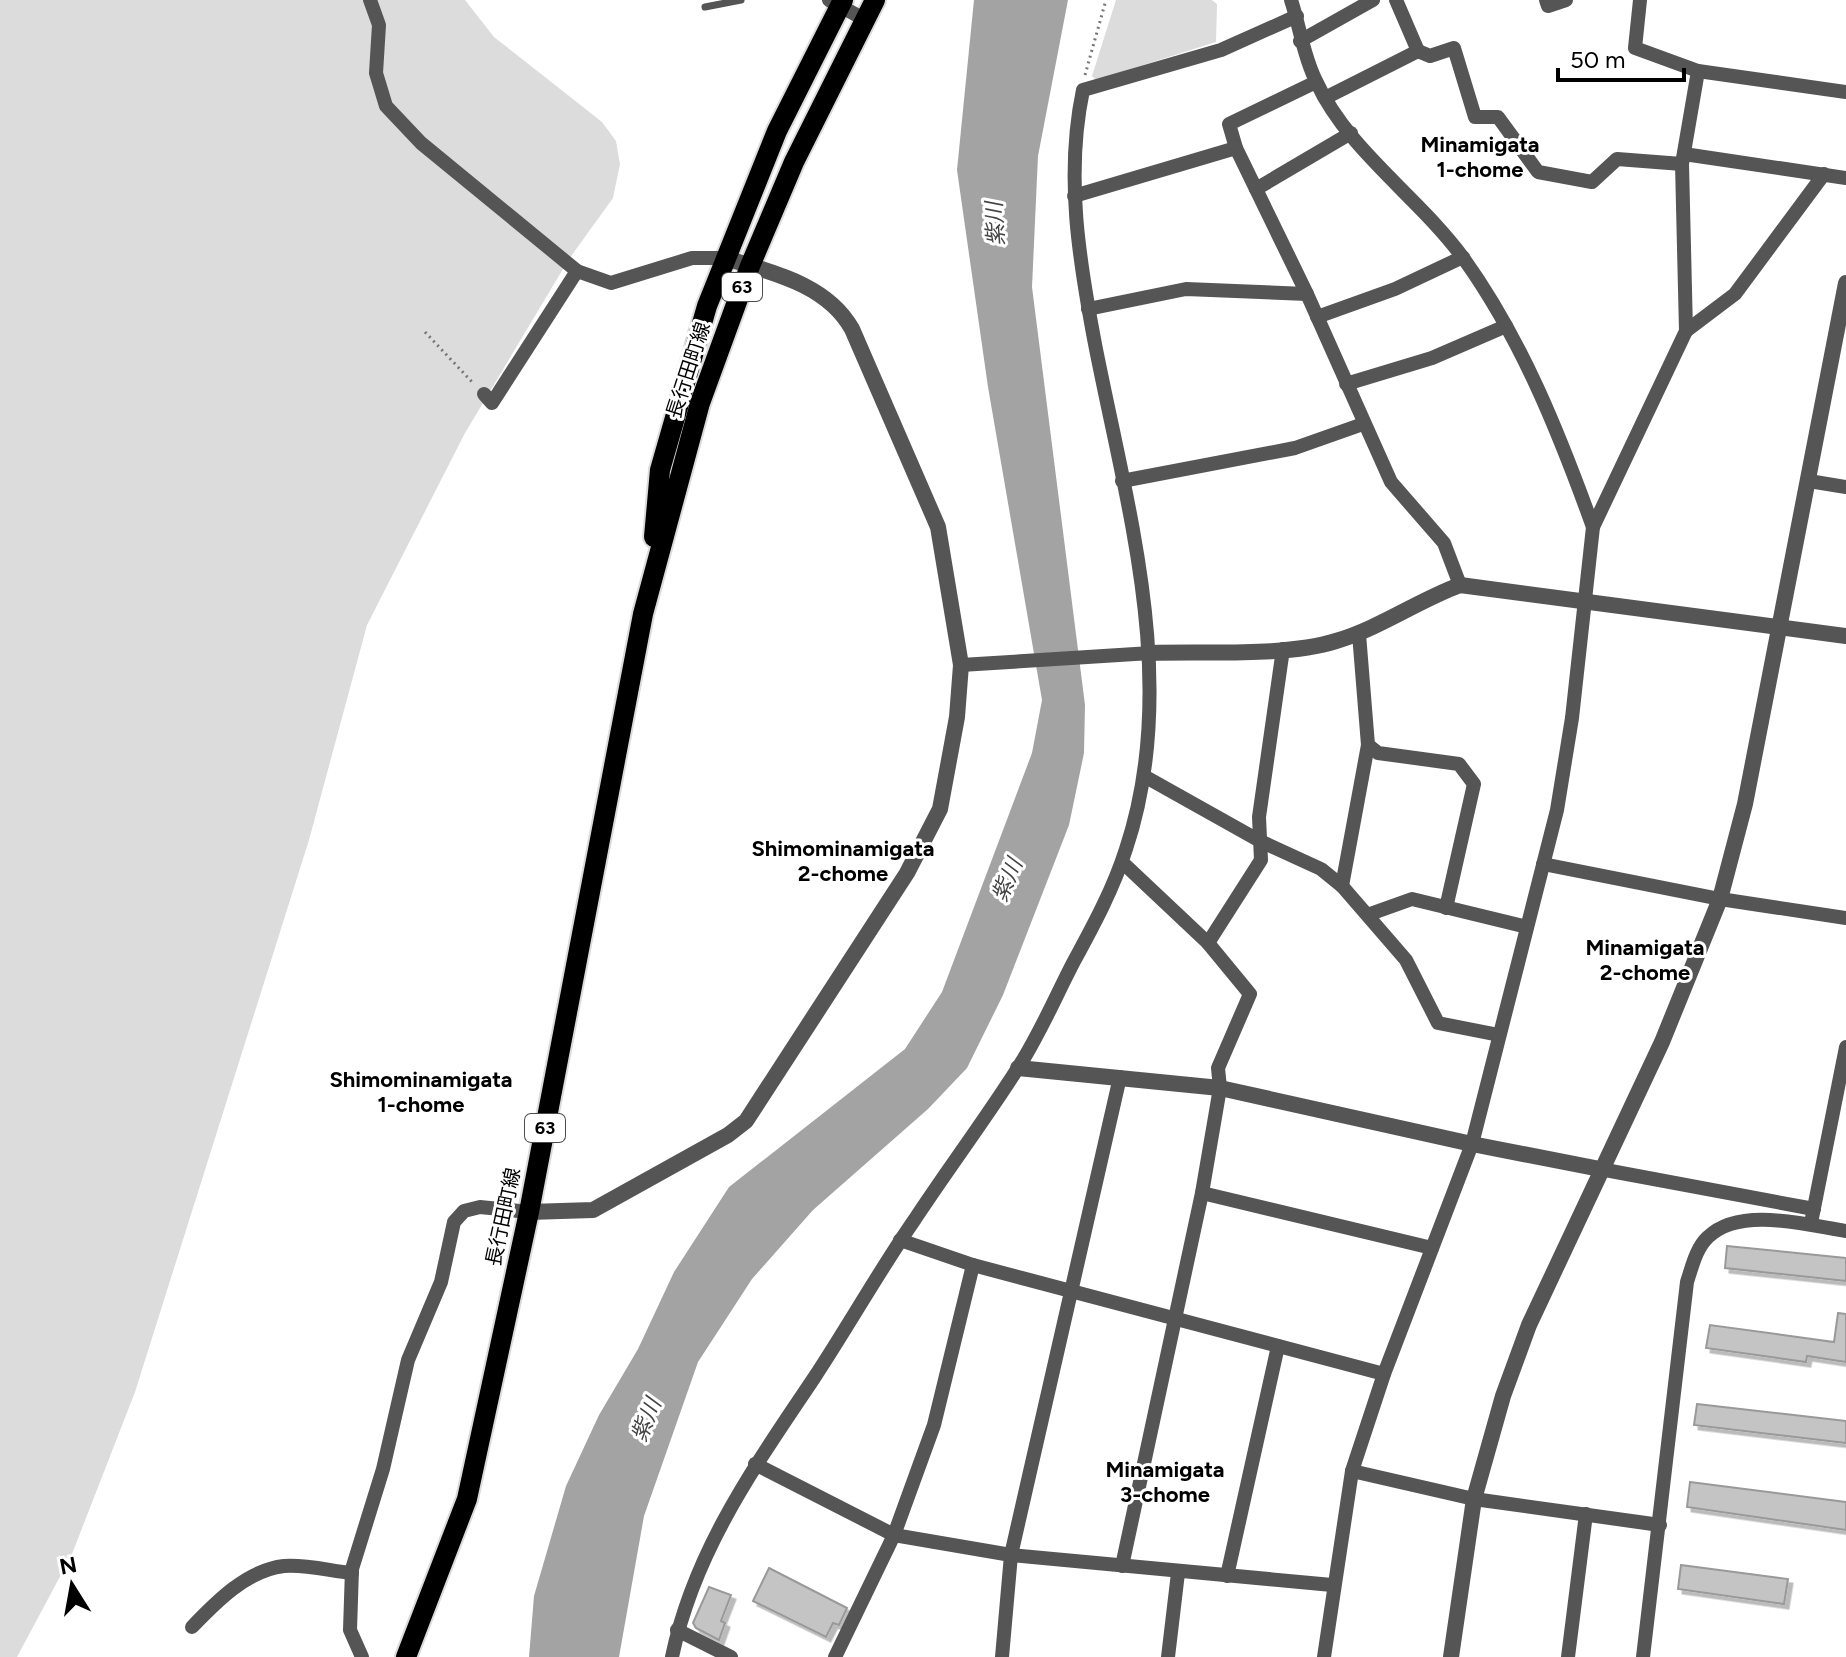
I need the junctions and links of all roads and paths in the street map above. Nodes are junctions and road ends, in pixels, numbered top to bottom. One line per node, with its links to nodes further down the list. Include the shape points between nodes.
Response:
1 (370, 0): 32 (street, via 379,25 376,73 386,106 421,143)
2 (741, 0): 12 (lane)
3 (875, 0): 14 (main road, 長行田町線 / 63)
4 (1106, 0): 19 (path)
5 (1291, 0): 13 (street)
6 (1373, 0): 15 (street)
7 (1396, 0): 16 (street)
8 (1546, 0): 9 (street, via 1548,6)
9 (1566, 0)
10 (1640, 0): 17 (street, via 1635,48)
11 (837, 2): 14 (street); 30 (main road, 長行田町線 / 63)
12 (705, 7)
13 (1297, 16): 15 (street); 19 (street, via 1221,50)
14 (864, 19): 31 (main road, 長行田町線 / 63)
15 (1300, 41): 18 (street)
16 (1418, 51): 21 (street); 24 (street, via 1430,56 1454,48 1475,117 1498,117 1538,172 1592,182 1617,159)
17 (1698, 71): 20 (street); 24 (street)
18 (1316, 82): 21 (street); 23 (street, via 1229,124)
19 (1083, 90): 28 (street, via 1076,120)
20 (1846, 92)
21 (1325, 98): 22 (street)
22 (1351, 133): 27 (street); 29 (street)
23 (1236, 148): 27 (street); 28 (street)
24 (1683, 159): 25 (street); 38 (street)
25 (1824, 174): 26 (street); 38 (street, via 1735,294)
26 (1846, 178)
27 (1256, 189): 34 (street)
28 (1074, 196): 35 (street)
29 (1463, 257): 36 (street); 37 (street)
30 (725, 258): 31 (street); 32 (street, via 692,258 611,283); 49 (main road, 長行田町線 / 63, via 660,470)
31 (750, 266): 49 (main road, 長行田町線 / 63, via 700,403); 56 (street, via 825,297 852,329 938,527)
32 (577, 271): 42 (street, via 492,403)
33 (1846, 283): 40 (street)
34 (1307, 294): 35 (street, via 1186,289); 36 (street)
35 (1088, 309): 44 (street)
36 (1317, 317): 41 (street)
37 (1506, 326): 41 (street, via 1432,358); 47 (street, via 1555,422)
38 (1686, 331): 47 (street)
39 (425, 332): 42 (path)
40 (1838, 364): 45 (street)
41 (1346, 384): 43 (street)
42 (484, 394)
43 (1363, 424): 44 (street, via 1295,448); 48 (street, via 1391,482 1444,543)
44 (1122, 481): 55 (street)
45 (1809, 481): 46 (street); 51 (street)
46 (1846, 487)
47 (1593, 527): 50 (street)
48 (1460, 585): 50 (street); 52 (street, via 1426,597)
49 (649, 588): 78 (main road, 長行田町線 / 63)
50 (1586, 599): 51 (street); 61 (street, via 1572,718)
51 (1778, 626): 53 (street); 63 (street, via 1745,804)
52 (1359, 634): 54 (street); 57 (street)
53 (1846, 636)
54 (1283, 649): 55 (street); 59 (street)
55 (1151, 653): 56 (street); 58 (street)
56 (961, 665): 78 (street, via 940,809 907,873 760,1103 728,1135 593,1210)
57 (1368, 745): 62 (street); 64 (street, via 1378,753 1459,764 1474,784)
58 (1144, 776): 59 (street); 60 (street)
59 (1260, 841): 62 (street, via 1321,869); 68 (street, via 1261,860)
60 (1122, 862): 68 (street); 71 (street)
61 (1543, 864): 63 (street); 67 (street)
62 (1342, 886): 65 (street)
63 (1720, 899): 66 (street); 75 (street, via 1662,1042)
64 (1446, 908): 65 (street, via 1412,899); 67 (street)
65 (1370, 914): 69 (street, via 1406,960 1438,1023)
66 (1846, 918)
67 (1527, 927): 69 (street)
68 (1208, 943): 73 (street, via 1250,994 1218,1068)
69 (1499, 1035): 74 (street)
70 (1846, 1047): 77 (street)
71 (1018, 1068): 72 (street); 81 (street)
72 (1120, 1077): 73 (street); 84 (street)
73 (1220, 1088): 74 (street); 76 (street)
74 (1472, 1144): 75 (street); 82 (street)
75 (1600, 1169): 77 (street); 90 (street, via 1529,1325)
76 (1202, 1193): 82 (street); 85 (street)
77 (1814, 1209): 79 (street)
78 (529, 1212): 96 (street, via 480,1207 464,1211 454,1222 441,1282 408,1360); 102 (main road, 長行田町線 / 63, via 467,1499)
79 (1811, 1226): 80 (street); 92 (street, via 1740,1220 1700,1246 1687,1282)
80 (1846, 1231)
81 (900, 1240): 83 (street); 88 (street)
82 (1432, 1248): 87 (street)
83 (973, 1265): 84 (street); 93 (street, via 934,1425)
84 (1072, 1292): 85 (street); 94 (street)
85 (1175, 1319): 86 (street); 95 (street)
86 (1278, 1346): 87 (street); 98 (street)
87 (1384, 1374): 89 (street)
88 (755, 1464): 93 (street); 101 (street, via 705,1553)
89 (1352, 1471): 90 (street); 99 (street)
90 (1474, 1499): 91 (street); 110 (street)
91 (1586, 1514): 92 (street); 111 (street)
92 (1660, 1525): 112 (street)
93 (894, 1535): 94 (street); 106 (street)
94 (1011, 1555): 95 (street); 107 (street)
95 (1122, 1566): 97 (street)
96 (352, 1573): 100 (street, via 284,1566 255,1575 218,1600); 103 (street, via 350,1630)
97 (1178, 1573): 98 (street); 108 (street)
98 (1227, 1576): 99 (street)
99 (1332, 1585): 109 (street)
100 (192, 1627)
101 (677, 1630): 104 (street); 105 (street)
102 (403, 1656)
103 (362, 1657)
104 (672, 1657)
105 (731, 1657)
106 (835, 1657)
107 (1002, 1657)
108 (1168, 1657)
109 (1324, 1657)
110 (1451, 1657)
111 (1568, 1657)
112 (1643, 1657)

